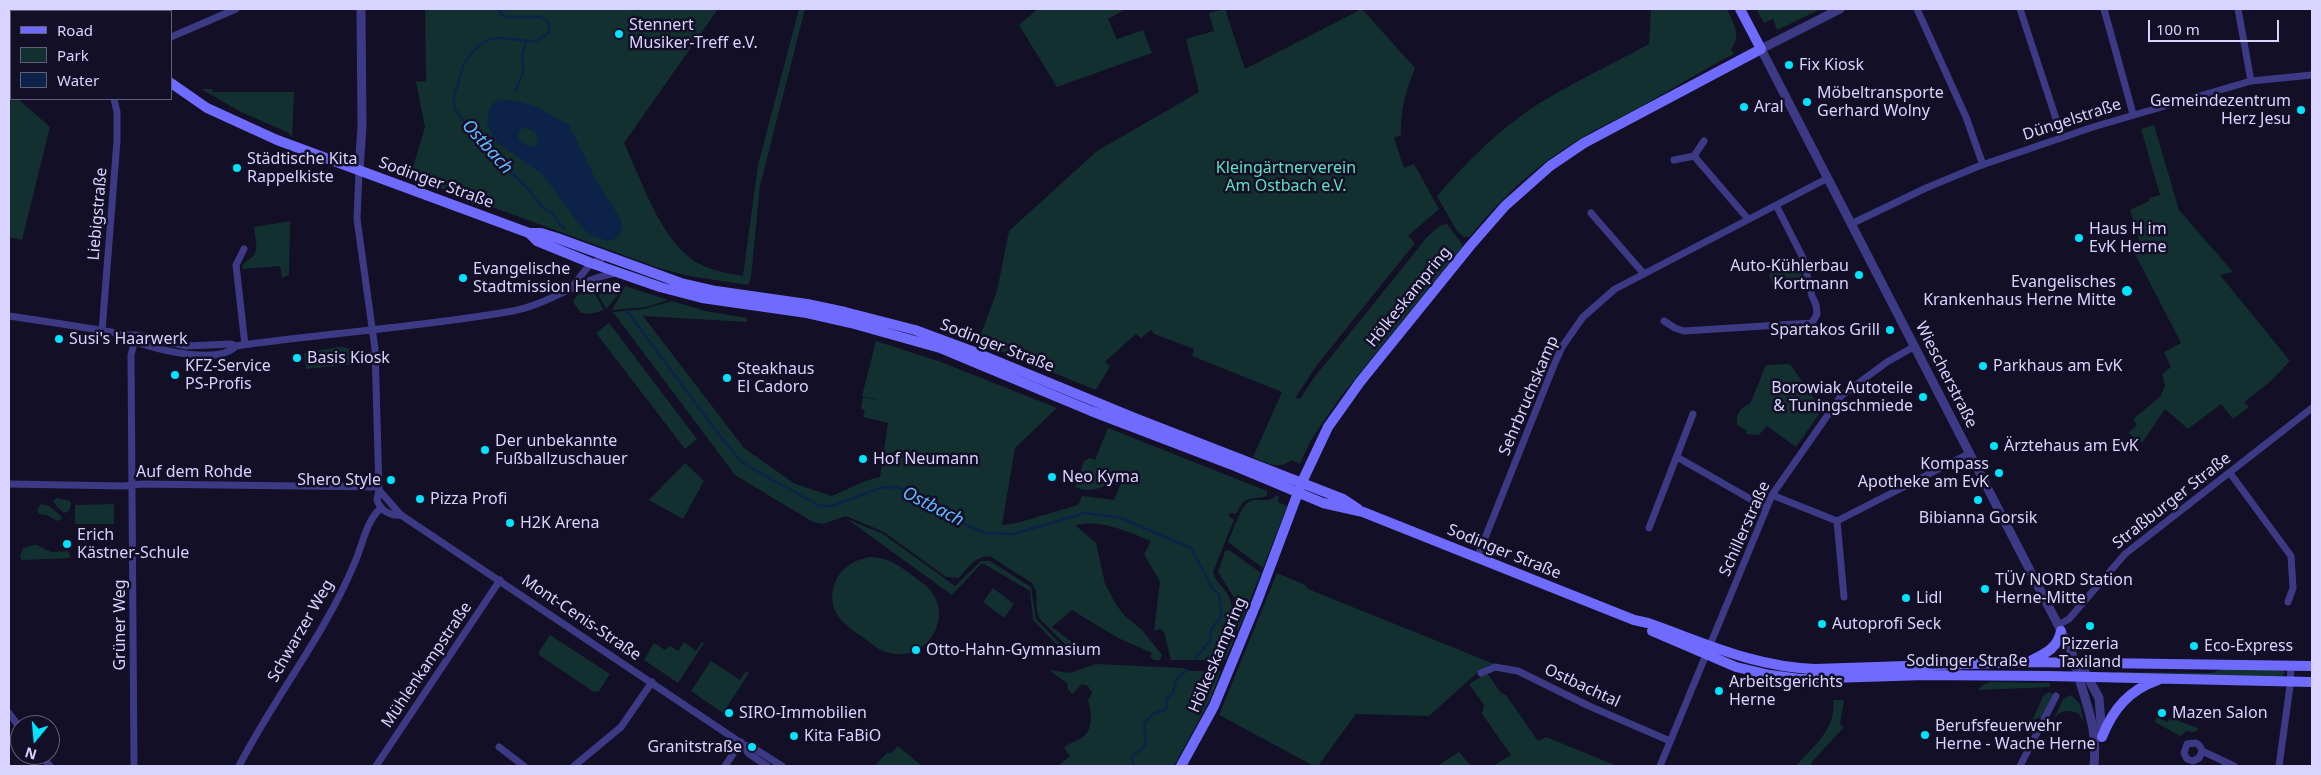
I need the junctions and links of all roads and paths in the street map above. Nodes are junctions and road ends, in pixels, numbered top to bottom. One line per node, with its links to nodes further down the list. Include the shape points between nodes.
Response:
1 (236, 9): 9 (street)
2 (361, 9): 22 (street)
3 (1740, 9): 11 (main road, Wiescherstraße)
4 (1840, 9): 11 (street, Hölkeskampring)
5 (1917, 9): 21 (street, via 1966,117)
6 (2020, 9): 17 (street)
7 (2104, 9): 16 (street)
8 (2238, 9): 13 (street)
9 (225, 11): 10 (street)
10 (172, 37)
11 (1761, 48): 23 (street, Wiescherstraße); 49 (main road, Hölkeskampring, via 1584,143 1550,166 1505,206 1340,407)
12 (2312, 75): 13 (street, Düngelstraße)
13 (2251, 81): 16 (street, Düngelstraße)
14 (172, 84): 22 (main road, Sodinger Straße, via 194,100 236,122)
15 (114, 100): 38 (street, Liebigstraße, via 118,141)
16 (2133, 114): 17 (street, Düngelstraße)
17 (2062, 138): 21 (street, Düngelstraße)
18 (1704, 141): 19 (street)
19 (1694, 156): 20 (street); 26 (street)
20 (1674, 160)
21 (1983, 165): 27 (street, Düngelstraße)
22 (359, 171): 28 (main road, Sodinger Straße); 37 (street, via 357,219)
23 (1828, 178): 24 (street, Sehrbruchskamp); 27 (street, Wiescherstraße)
24 (1776, 205): 26 (street, Sehrbruchskamp); 36 (street, via 1803,258 1816,305 1817,314 1812,323 1684,331)
25 (1591, 213): 33 (street)
26 (1748, 219): 33 (street, Sehrbruchskamp)
27 (1851, 224): 41 (street, Wiescherstraße)
28 (529, 233): 30 (main road, Sodinger Straße, via 541,233); 31 (main road, Sodinger Straße, via 537,241)
29 (244, 249): 40 (street, via 236,265)
30 (606, 257): 31 (street); 49 (main road, Sodinger Straße, via 681,283 836,310 915,330)
31 (591, 263): 32 (main road, Sodinger Straße); 34 (street)
32 (617, 273): 34 (street, via 602,275); 49 (main road, Sodinger Straße, via 680,292 834,319 940,348 1092,411)
33 (1644, 274): 57 (street, Sehrbruchskamp, via 1597,304 1583,317 1562,347)
34 (570, 289): 37 (street, via 545,302 514,311)
35 (9, 316): 38 (street)
36 (1664, 321)
37 (372, 330): 40 (street); 50 (street)
38 (102, 331): 39 (street)
39 (135, 338): 40 (street, via 173,352 193,354 232,351 236,346); 48 (street, Grüner Weg, via 132,355)
40 (245, 345)
41 (1915, 346): 44 (street, Wiescherstraße); 51 (street, Schillerstraße, via 1841,396)
42 (2312, 408): 46 (street, Straßburger Straße)
43 (1693, 414): 45 (street)
44 (1970, 452): 55 (street); 61 (street, Wiescherstraße)
45 (1677, 457): 53 (street); 56 (street)
46 (2230, 474): 60 (street, via 2291,556 2293,588); 61 (street, Straßburger Straße, via 2125,554)
47 (9, 484): 48 (street, Auf dem Rohde)
48 (132, 486): 50 (street, Auf dem Rohde); 81 (street, Grüner Weg)
49 (1300, 487): 57 (main road, Sodinger Straße, via 1342,499 1363,512); 79 (main road, Hölkeskampring, via 1258,599)
50 (379, 488): 52 (street, via 377,500); 54 (street, Mont-Cenis-Straße)
51 (1772, 495): 53 (street, Schillerstraße); 55 (street)
52 (381, 508): 54 (street, Mont-Cenis-Straße, via 393,516); 82 (street, Schwarzer Weg, via 372,518 342,591)
53 (1766, 508): 62 (street, Schillerstraße)
54 (401, 515): 58 (street, Mont-Cenis-Straße)
55 (1837, 521): 59 (street)
56 (1649, 528)
57 (1476, 558): 62 (main road, Sodinger Straße)
58 (500, 580): 71 (street, Mont-Cenis-Straße); 83 (street, Mühlenkampstraße)
59 (1844, 597)
60 (2288, 602)
61 (2060, 628): 63 (main road, via 2054,647); 64 (street, Wiescherstraße)
62 (1709, 650): 63 (main road, Sodinger Straße, via 1797,669); 68 (main road, Sodinger Straße, via 1745,670 1800,679 1925,675); 75 (street, Schillerstraße)
63 (2028, 662): 64 (main road, Sodinger Straße)
64 (2076, 662): 65 (main road, Sodinger Straße); 68 (street, Wiescherstraße)
65 (2291, 665): 66 (main road, Sodinger Straße); 70 (street)
66 (2312, 666)
67 (1481, 673): 75 (street, Ostbachtal, via 1495,667 1518,670 1589,706)
68 (2083, 676): 69 (main road, Sodinger Straße); 74 (street, via 2100,702); 80 (street, via 2094,728)
69 (2160, 679): 70 (main road, Sodinger Straße); 74 (main road, via 2124,699)
70 (2290, 681): 72 (main road, Sodinger Straße); 92 (street)
71 (652, 682): 76 (street, Mont-Cenis-Straße); 85 (street, via 621,727)
72 (2312, 682)
73 (2056, 696): 90 (street)
74 (2102, 737): 80 (street)
75 (1670, 741): 89 (street, Schillerstraße)
76 (742, 743): 86 (street); 87 (street, Mont-Cenis-Straße, via 748,753); 88 (street, Mont-Cenis-Straße)
77 (500, 747): 84 (street)
78 (2202, 751): 91 (street)
79 (1186, 765)
80 (2094, 765)
81 (134, 766)
82 (239, 766)
83 (376, 766)
84 (524, 766)
85 (574, 766)
86 (725, 766)
87 (768, 766)
88 (782, 766)
89 (1660, 766)
90 (2020, 766)
91 (2234, 766)
92 (2279, 766)

